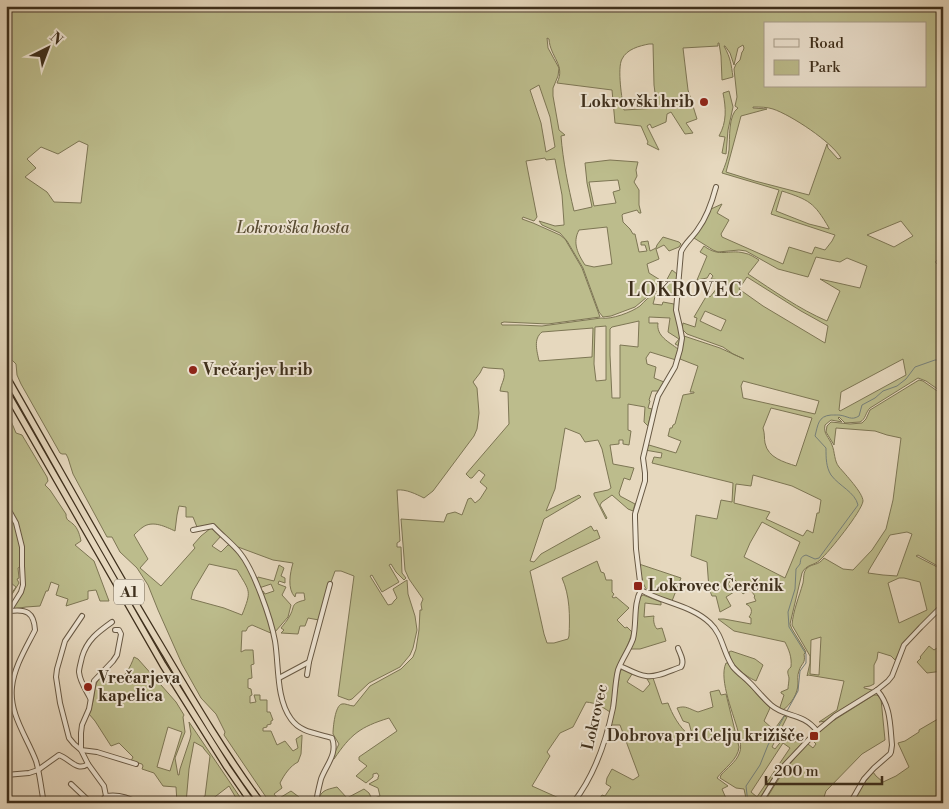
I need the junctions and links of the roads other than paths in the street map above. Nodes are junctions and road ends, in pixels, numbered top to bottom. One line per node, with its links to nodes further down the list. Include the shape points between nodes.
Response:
1 (716, 187): 7 (street, Lokrovec, via 704,219 681,252 676,310 682,338 680,350 675,367 658,396 643,458 644,481 635,514)
2 (6, 376): 37 (highway, A1, via 165,654)
3 (6, 391): 36 (highway, A1, via 163,665)
4 (6, 505): 9 (street, via 16,523 22,547 23,585)
5 (193, 530): 18 (street, via 213,526 246,561 273,631)
6 (330, 584): 15 (street)
7 (641, 590): 16 (street, Lokrovec, via 633,638); 21 (street, via 690,609 709,622 717,631 733,666 771,705 800,717)
8 (943, 605): 19 (street, via 908,640 892,676)
9 (10, 611): 10 (street); 25 (street, via 21,610 29,614 35,626 16,670 12,705)
10 (6, 616)
11 (82, 616): 22 (street, via 65,641 56,677 69,738)
12 (112, 622): 20 (street, via 89,641 81,660 79,672)
13 (114, 630): 20 (street, via 121,634 117,655 94,681)
14 (678, 648): 16 (street, via 683,662 681,667 656,676 644,676)
15 (309, 662): 17 (street); 18 (street)
16 (620, 666): 39 (street, Lokrovec, via 604,745)
17 (308, 676)
18 (279, 678): 38 (street, via 282,699 292,721 306,732 332,738 334,744)
19 (877, 690): 21 (street); 30 (street, via 888,706 891,752 864,779)
20 (91, 700): 22 (street, via 82,725)
21 (817, 731): 40 (street, via 781,769)
22 (81, 750): 23 (street); 24 (street)
23 (88, 764): 25 (street, via 78,767 59,755); 29 (street, via 104,786)
24 (136, 764)
25 (38, 770): 26 (street); 32 (street)
26 (6, 775)
27 (71, 784): 33 (street)
28 (6, 785): 31 (street)
29 (106, 796): 34 (street); 35 (street, via 117,795)
30 (852, 800)
31 (11, 803)
32 (44, 803)
33 (92, 803)
34 (100, 803)
35 (138, 803)
36 (252, 803)
37 (261, 803)
38 (316, 803)
39 (573, 803)
40 (760, 803)

